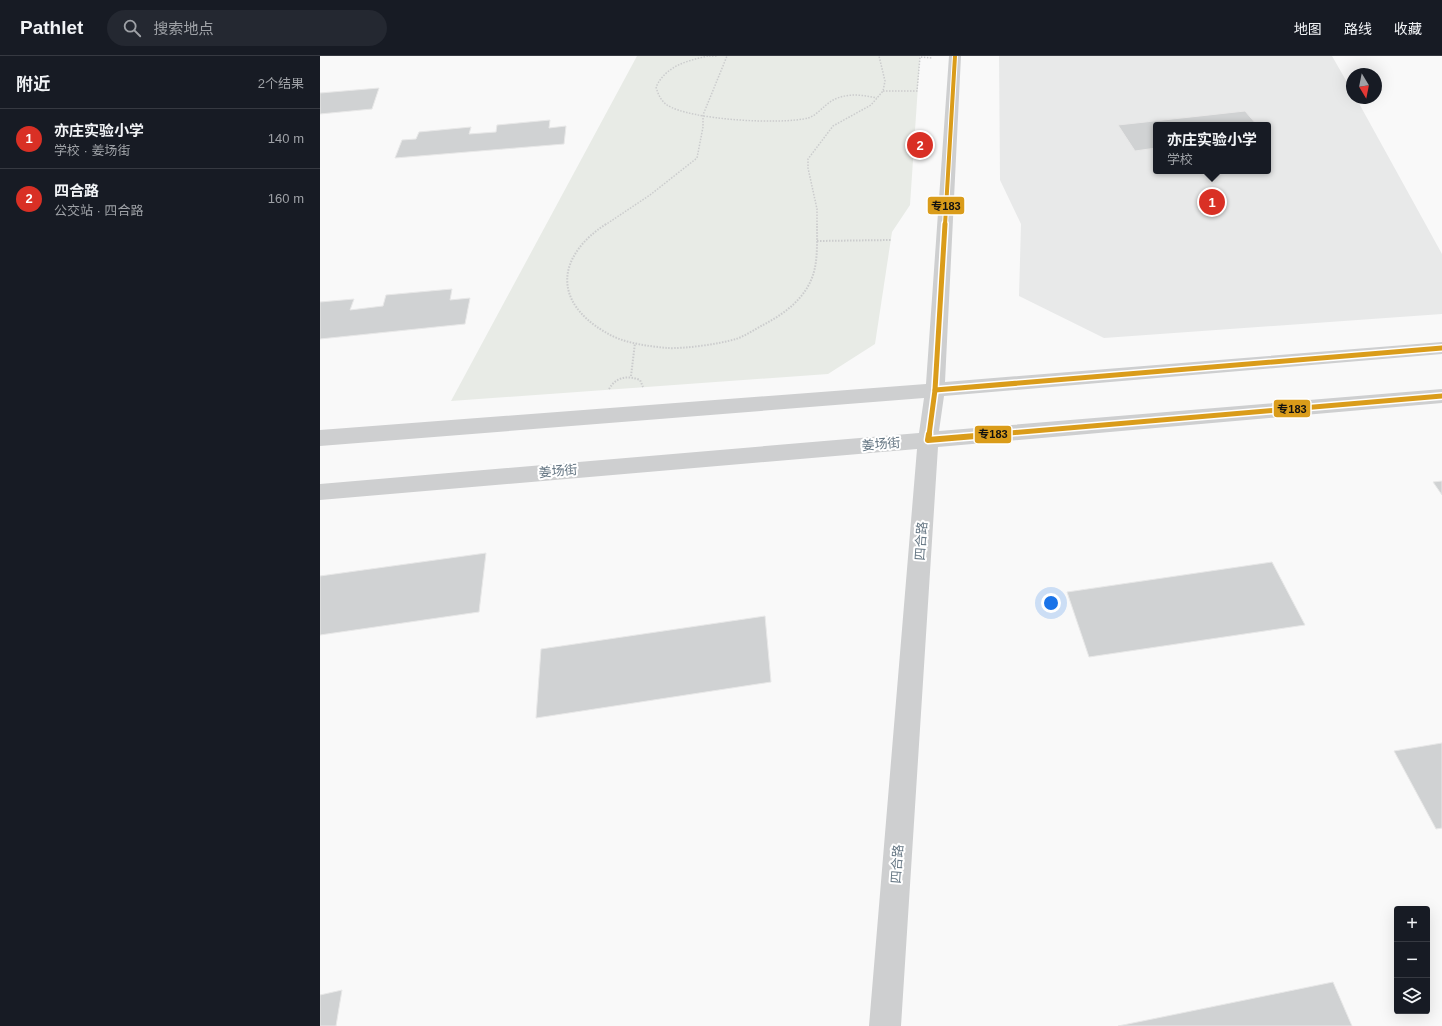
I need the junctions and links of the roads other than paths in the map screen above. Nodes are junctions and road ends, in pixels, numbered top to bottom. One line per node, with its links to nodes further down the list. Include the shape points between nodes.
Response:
1 (955, 57): 3 (street, 四合路)
2 (1442, 348): 3 (street)
3 (935, 390): 5 (street); 6 (street, 四合路)
4 (1442, 396): 6 (street, 姜场街)
5 (320, 438)
6 (928, 440): 7 (street, 姜场街); 8 (street, 四合路)
7 (320, 492)
8 (885, 1026)

